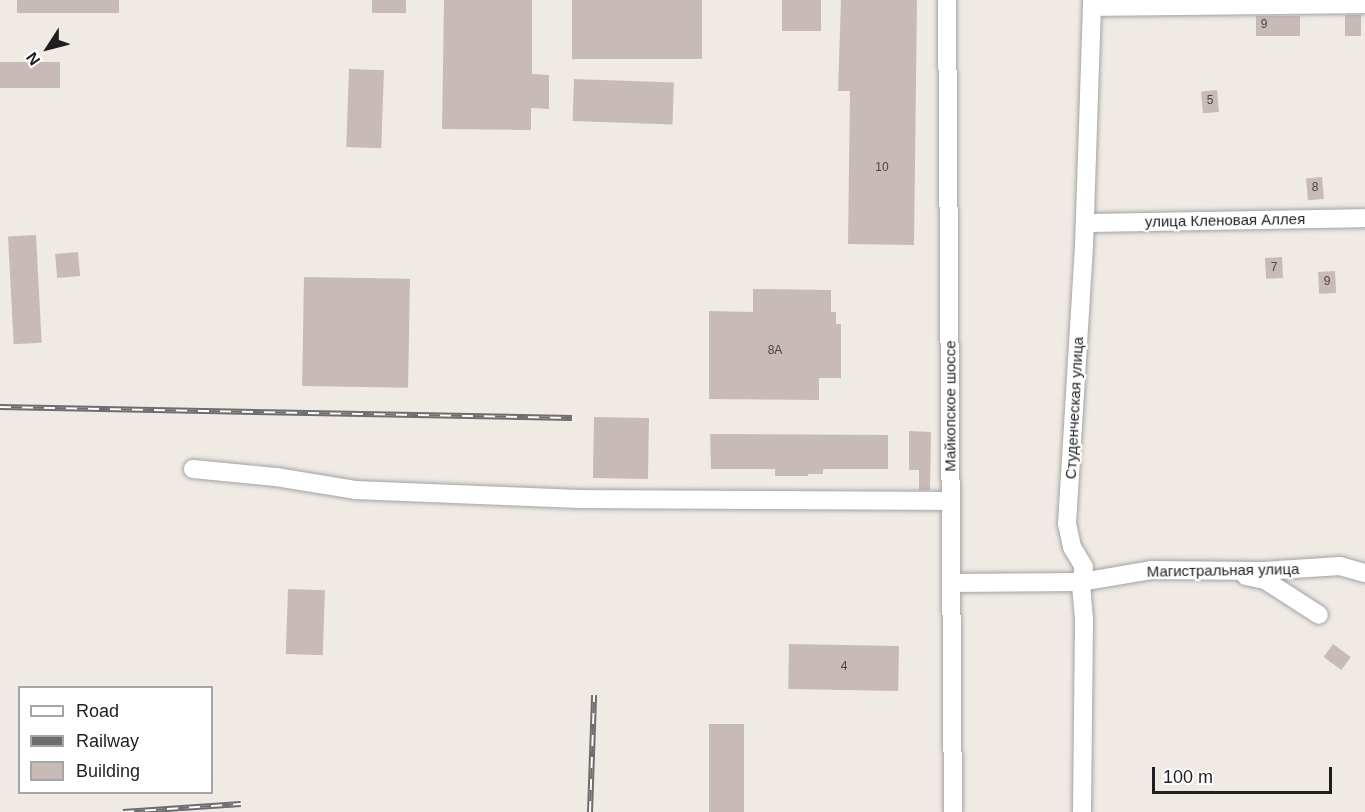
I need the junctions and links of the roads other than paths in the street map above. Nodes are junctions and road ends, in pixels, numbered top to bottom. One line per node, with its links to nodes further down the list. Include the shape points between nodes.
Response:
1 (947, 0): 7 (street, Майкопское шоссе)
2 (1092, 3): 3 (street); 5 (street, Студенческая улица)
3 (1365, 4)
4 (1365, 218): 5 (street, улица Кленовая Аллея)
5 (1085, 223): 11 (street, Студенческая улица, via 1067,524 1072,546 1084,567)
6 (193, 469): 7 (street, via 355,490 579,499)
7 (951, 501): 10 (street, Майкопское шоссе)
8 (1212, 570): 9 (street, Магистральная улица, via 1340,566); 11 (street, Магистральная улица, via 1151,570); 12 (street, via 1264,580)
9 (1365, 573)
10 (951, 582): 11 (street, Магистральная улица); 13 (street, Майкопское шоссе)
11 (1081, 582): 14 (street, Студенческая улица)
12 (1319, 615)
13 (952, 812)
14 (1082, 812)

